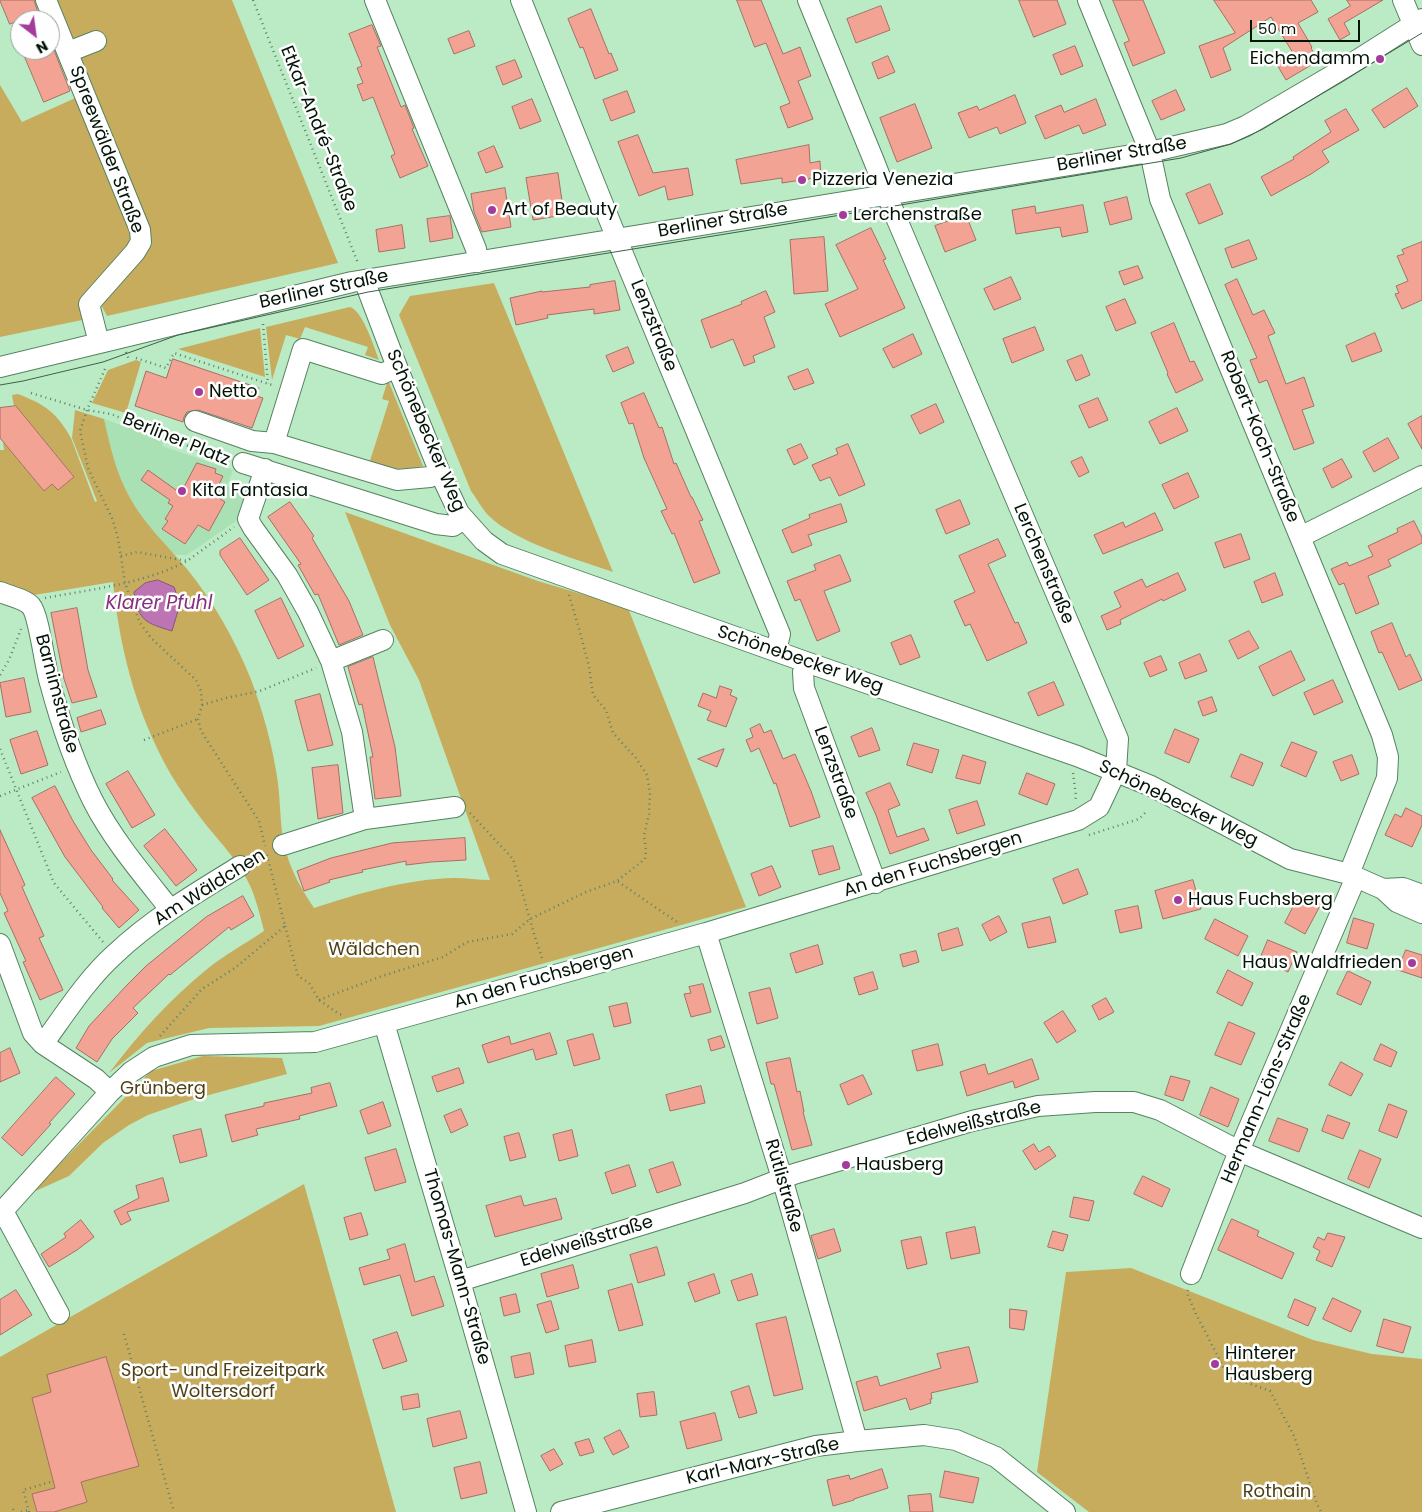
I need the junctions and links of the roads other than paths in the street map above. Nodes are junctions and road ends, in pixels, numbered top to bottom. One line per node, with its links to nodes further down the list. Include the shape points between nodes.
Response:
1 (46, 0): 10 (street, Spreewälder Straße)
2 (375, 0): 14 (street, via 476,249)
3 (521, 0): 13 (street, Lenzstraße)
4 (808, 0): 12 (street, Lerchenstraße)
5 (1088, 0): 11 (street, Robert-Koch-Straße)
6 (1403, 0): 7 (street)
7 (1417, 22): 9 (street); 11 (street, Berliner Straße, via 1246,126 1227,134)
8 (96, 41): 10 (street)
9 (1422, 45)
10 (68, 52): 16 (street, Spreewälder Straße, via 140,230 141,242 135,252 89,304)
11 (1150, 152): 12 (street, Berliner Straße); 26 (street, Robert-Koch-Straße, via 1160,199)
12 (886, 194): 13 (street, Berliner Straße); 32 (street, Lerchenstraße, via 1118,740)
13 (617, 239): 14 (street, Berliner Straße); 29 (street, Lenzstraße, via 780,634)
14 (478, 262): 15 (street, Berliner Straße)
15 (362, 274): 16 (street, Berliner Straße); 18 (street, Schönebecker Weg)
16 (99, 343): 17 (street, Berliner Straße)
17 (0, 367)
18 (397, 368): 20 (street, via 382,374 304,349); 23 (street, Schönebecker Weg)
19 (195, 421): 20 (street, via 252,441)
20 (274, 444): 23 (street, via 397,480)
21 (243, 463): 22 (street, Berliner Platz)
22 (266, 469): 25 (street, Berliner Platz, via 436,524 453,526); 30 (street, via 248,518 287,575)
23 (440, 473): 25 (street, Schönebecker Weg)
24 (1422, 476): 26 (street)
25 (463, 519): 29 (street, Schönebecker Weg, via 502,554)
26 (1300, 537): 37 (street, Robert-Koch-Straße, via 1382,734 1388,757 1387,778)
27 (0, 592): 41 (street, Barnimstraße, via 32,607 48,678 76,766 107,824)
28 (383, 640): 30 (street)
29 (776, 651): 31 (street, Schönebecker Weg)
30 (331, 661): 34 (street, via 352,732)
31 (806, 662): 32 (street, Schönebecker Weg); 38 (street, Lenzstraße, via 804,688)
32 (1116, 771): 37 (street, Schönebecker Weg, via 1290,859); 38 (street, An den Fuchsbergen, via 1099,807 1078,820)
33 (455, 806): 34 (street, Am Wäldchen)
34 (365, 819): 35 (street, Am Wäldchen)
35 (275, 849)
36 (240, 866): 41 (street, Am Wäldchen)
37 (1352, 876): 39 (street, Schönebecker Weg); 48 (street, Hermann-Löns-Straße)
38 (876, 883): 43 (street, An den Fuchsbergen)
39 (1383, 889): 40 (street, Schönebecker Weg, via 1403,888); 42 (street, Schönebecker Weg, via 1397,902)
40 (1422, 895)
41 (170, 909): 46 (street, Am Wäldchen, via 114,954 80,993)
42 (1422, 913)
43 (706, 933): 45 (street, An den Fuchsbergen); 49 (street, Rütlistraße)
44 (0, 944): 46 (street, via 33,1032)
45 (384, 1023): 47 (street, An den Fuchsbergen, via 315,1042 191,1045 154,1057 131,1072); 53 (street, Thomas-Mann-Straße)
46 (43, 1044): 47 (street)
47 (110, 1092): 50 (street, An den Fuchsbergen)
48 (1239, 1151): 49 (street, Edelweißstraße, via 1160,1110 1134,1102 1095,1102 1038,1106 972,1121); 51 (street, Edelweißstraße); 52 (street, Hermann-Löns-Straße)
49 (782, 1178): 53 (street, Edelweißstraße, via 745,1193); 55 (street, Rütlistraße)
50 (2, 1212): 54 (street)
51 (1422, 1228)
52 (1191, 1274)
53 (460, 1281): 56 (street, Thomas-Mann-Straße)
54 (59, 1314)
55 (857, 1441): 57 (street, Karl-Marx-Straße, via 816,1446); 58 (street, Karl-Marx-Straße, via 924,1435 956,1440 996,1456)
56 (526, 1512)
57 (561, 1512)
58 (1065, 1512)

